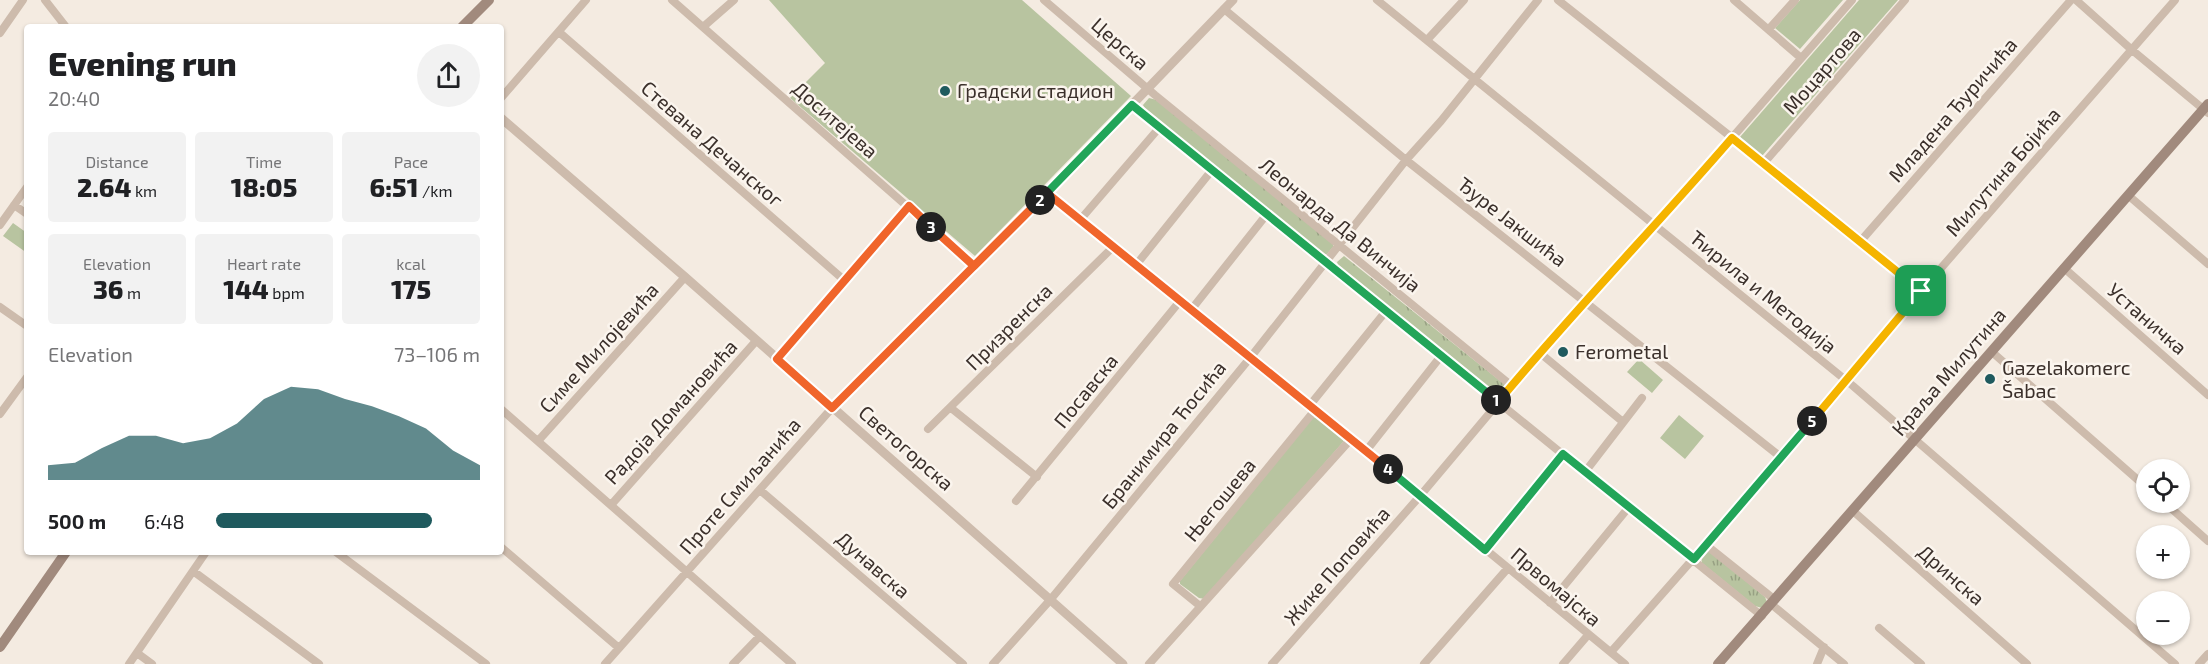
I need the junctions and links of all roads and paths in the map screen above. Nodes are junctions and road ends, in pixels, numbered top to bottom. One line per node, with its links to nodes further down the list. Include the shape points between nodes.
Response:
1 (23, 0): 25 (street)
2 (45, 0): 20 (street)
3 (489, 0): 21 (main road)
4 (586, 0): 24 (street)
5 (672, 0): 22 (street, Доситејева)
6 (734, 0): 22 (street)
7 (1044, 0): 30 (street, Церска)
8 (1377, 0): 26 (street, Ћирила и Методија)
9 (1464, 0): 26 (street)
10 (1538, 0): 29 (street, Бранимира Ћосића)
11 (1558, 0): 36 (street)
12 (1734, 0): 23 (street)
13 (1795, 0): 23 (street)
14 (1852, 0): 28 (street, Жике Поповића)
15 (1905, 0): 38 (street, Моцартова)
16 (2072, 0): 50 (street, Младена Ђуричића)
17 (2076, 0): 27 (street)
18 (2175, 0): 27 (street, Милутина Бојића)
19 (1227, 3): 30 (street, Проте Смиљанића); 37 (street, Ђуре Јакшића)
20 (64, 24)
21 (465, 24)
22 (703, 27): 44 (street, Доситејева)
23 (1770, 29): 28 (street)
24 (559, 32): 31 (street); 59 (street, Стевана Дечанског)
25 (0, 33)
26 (1427, 40): 29 (street, Ћирила и Методија)
27 (2132, 50): 33 (street); 60 (street, Милутина Бојића)
28 (1801, 58): 36 (street, Жике Поповића)
29 (1474, 78): 37 (street, Бранимира Ћосића); 49 (street, Ћирила и Методија)
30 (1147, 89): 32 (street, Проте Смиљанића); 51 (street, Леонарда Да Винчија)
31 (504, 95)
32 (1132, 105): 35 (street, Леонарда Да Винчија); 41 (street, Проте Смиљанића)
33 (2206, 109): 42 (main road, Краља Милутина)
34 (504, 121): 58 (street, Светогорска)
35 (1159, 128): 39 (street, Леонарда Да Винчија); 47 (street)
36 (1732, 138): 38 (street); 49 (street, Жике Поповића)
37 (1407, 160): 51 (street, Бранимира Ћосића); 62 (street, Ђуре Јакшића)
38 (1764, 163): 50 (street)
39 (1212, 170): 46 (street, Леонарда Да Винчија); 55 (street)
40 (24, 191): 43 (street)
41 (1047, 193): 47 (street, Првомајска); 56 (street, Проте Смиљанића)
42 (2129, 196): 54 (street); 57 (main road, Краља Милутина)
43 (14, 205): 45 (street); 48 (street)
44 (909, 206): 56 (street, Доситејева); 59 (street)
45 (24, 212)
46 (1267, 214): 53 (street, Леонарда Да Винчија); 64 (street)
47 (1080, 220): 52 (street, Првомајска)
48 (0, 225)
49 (1655, 226): 62 (street, Жике Поповића); 74 (street, Ћирила и Методија)
50 (1859, 243): 60 (street)
51 (1339, 245): 53 (street, Бранимира Ћосића); 75 (street, Леонарда Да Винчија)
52 (1113, 247): 55 (street, Првомајска); 81 (street, Призренска)
53 (1326, 262): 65 (street, Леонарда Да Винчија); 71 (street, Бранимира Ћосића)
54 (2208, 264)
55 (1136, 265): 61 (street, Првомајска)
56 (974, 266): 80 (street, Проте Смиљанића)
57 (2064, 268): 68 (main road, Краља Милутина); 76 (street, Устаничка)
58 (685, 277): 67 (street, Светогорска); 88 (street, Симе Милојевића)
59 (844, 280): 72 (street)
60 (1921, 291): 74 (street, Милутина Бојића)
61 (1180, 301): 64 (street, Првомајска); 93 (street, Посавска)
62 (1585, 303): 69 (street, Жике Поповића); 91 (street, Ђуре Јакшића)
63 (0, 307): 66 (street)
64 (1191, 310): 71 (street, Првомајска)
65 (1386, 311): 70 (street, Леонарда Да Винчија); 79 (street)
66 (24, 324)
67 (756, 341): 72 (street, Светогорска); 98 (street, Радоја Домановића)
68 (1992, 352): 86 (main road, Краља Милутина); 94 (street)
69 (1540, 353): 75 (street, Жике Поповића); 84 (street)
70 (1442, 356): 78 (street, Леонарда Да Винчија); 89 (street)
71 (1250, 358): 79 (street, Првомајска); 115 (street, Бранимира Ћосића)
72 (777, 359): 80 (street, Светогорска)
73 (24, 380): 83 (street)
74 (1846, 380): 86 (street, Ћирила и Методија); 91 (street, Милутина Бојића)
75 (1512, 386): 78 (street, Жике Поповића)
76 (2208, 395)
77 (1642, 398): 84 (street)
78 (1498, 402): 90 (street, Леонарда Да Винчија); 96 (street, Жике Поповића)
79 (1313, 407): 87 (street, Првомајска); 118 (street, Његошева, via 1173,584)
80 (832, 408): 95 (street, Проте Смиљанића); 115 (street, Светогорска)
81 (951, 408): 85 (street, Призренска); 93 (street)
82 (504, 412): 88 (street)
83 (0, 414)
84 (1623, 422): 92 (street)
85 (928, 429)
86 (1915, 439): 100 (main road, Краља Милутина); 149 (street, Ћирила и Методија)
87 (1351, 440): 89 (street, Првомајска); 118 (street)
88 (538, 441): 98 (street)
89 (1366, 451): 96 (street, Првомајска)
90 (1563, 454): 92 (street, Леонарда Да Винчија); 105 (street)
91 (1782, 458): 103 (street, Милутина Бојића)
92 (1585, 472): 99 (street, Леонарда Да Винчија)
93 (1036, 477): 97 (street, Посавска)
94 (2136, 478)
95 (760, 490): 112 (street, Проте Смиљанића); 136 (street, Дунавска)
96 (1420, 496): 105 (street, Првомајска); 140 (street, Жике Поповића)
97 (1016, 501)
98 (611, 505): 112 (street)
99 (1629, 507): 109 (street, Леонарда Да Винчија); 117 (street)
100 (1853, 511): 116 (main road, Краља Милутина); 148 (street, Дринска)
101 (2176, 513): 102 (street)
102 (2208, 541)
103 (1706, 545): 109 (street, Милутина Бојића); 116 (street)
104 (504, 550): 125 (street)
105 (1485, 550): 110 (street, Првомајска)
106 (64, 555): 123 (main road)
107 (204, 555): 111 (street); 113 (street)
108 (340, 555): 132 (street)
109 (1694, 559): 119 (street, Леонарда Да Винчија); 126 (street, Милутина Бојића)
110 (1508, 568): 117 (street, Првомајска); 141 (street)
111 (193, 571): 113 (street); 114 (street)
112 (688, 573): 122 (street); 125 (street, Проте Смиљанића)
113 (202, 577): 114 (street); 131 (street)
114 (186, 581): 127 (street)
115 (1051, 599): 137 (street, Бранимира Ћосића); 138 (street, Светогорска)
116 (1773, 602): 119 (main road, Краља Милутина); 124 (street)
117 (1550, 603): 121 (street, Првомајска)
118 (1200, 606): 139 (street)
119 (1762, 616): 144 (main road, Краља Милутина)
120 (1880, 628): 147 (street)
121 (1588, 635): 126 (street, Првомајска); 142 (street)
122 (760, 636): 134 (street); 135 (street)
123 (0, 647)
124 (1824, 647): 145 (street); 146 (street)
125 (619, 648): 133 (street, Проте Смиљанића)
126 (1611, 652): 143 (street, Првомајска)
127 (137, 653): 129 (street); 130 (street)
128 (2208, 654): 150 (street)
129 (129, 664)
130 (152, 664)
131 (319, 664)
132 (486, 664)
133 (605, 664)
134 (733, 664)
135 (792, 664)
136 (963, 664)
137 (993, 664)
138 (1123, 664)
139 (1149, 664)
140 (1272, 664)
141 (1424, 664)
142 (1563, 664)
143 (1625, 664)
144 (1718, 664)
145 (1817, 664)
146 (1844, 664)
147 (1921, 664)
148 (2026, 664)
149 (2175, 664)
150 (2199, 664)

